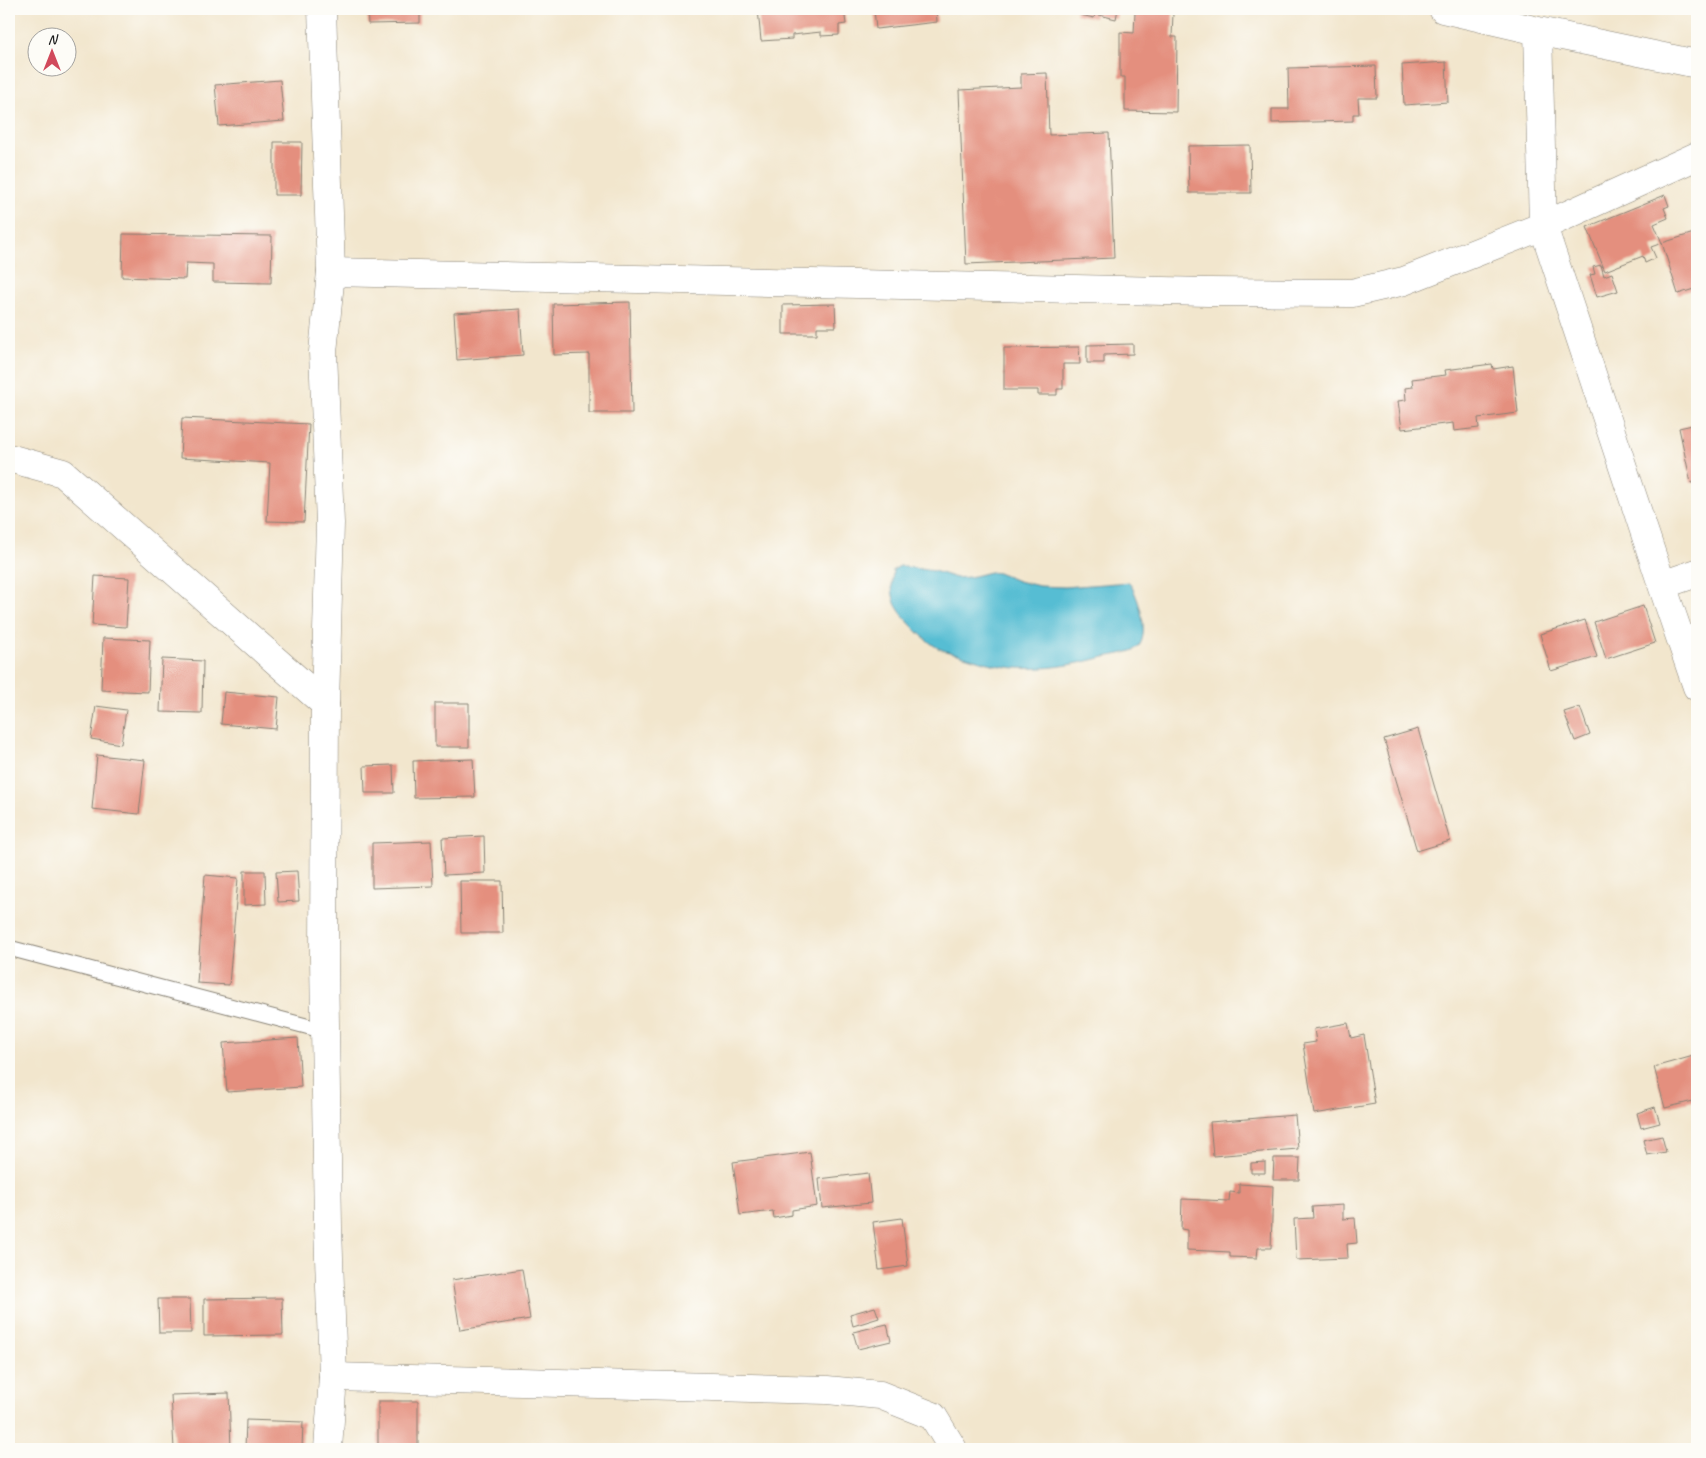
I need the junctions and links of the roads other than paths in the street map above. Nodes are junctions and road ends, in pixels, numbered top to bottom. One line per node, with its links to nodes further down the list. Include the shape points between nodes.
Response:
1 (322, 9): 7 (street)
2 (1443, 9): 3 (street)
3 (1538, 32): 4 (street); 6 (street)
4 (1697, 64)
5 (1697, 156): 6 (street)
6 (1543, 226): 7 (street, via 1404,281 1352,293); 10 (street)
7 (331, 272): 12 (street, via 323,352 330,524)
8 (9, 458): 12 (street, via 63,473)
9 (1697, 573): 10 (street)
10 (1662, 585): 11 (street)
11 (1697, 687)
12 (325, 704): 14 (street)
13 (9, 948): 14 (lane)
14 (325, 1031): 15 (street)
15 (333, 1377): 16 (street); 17 (street, via 827,1390 880,1395 933,1416)
16 (328, 1449)
17 (953, 1449)

